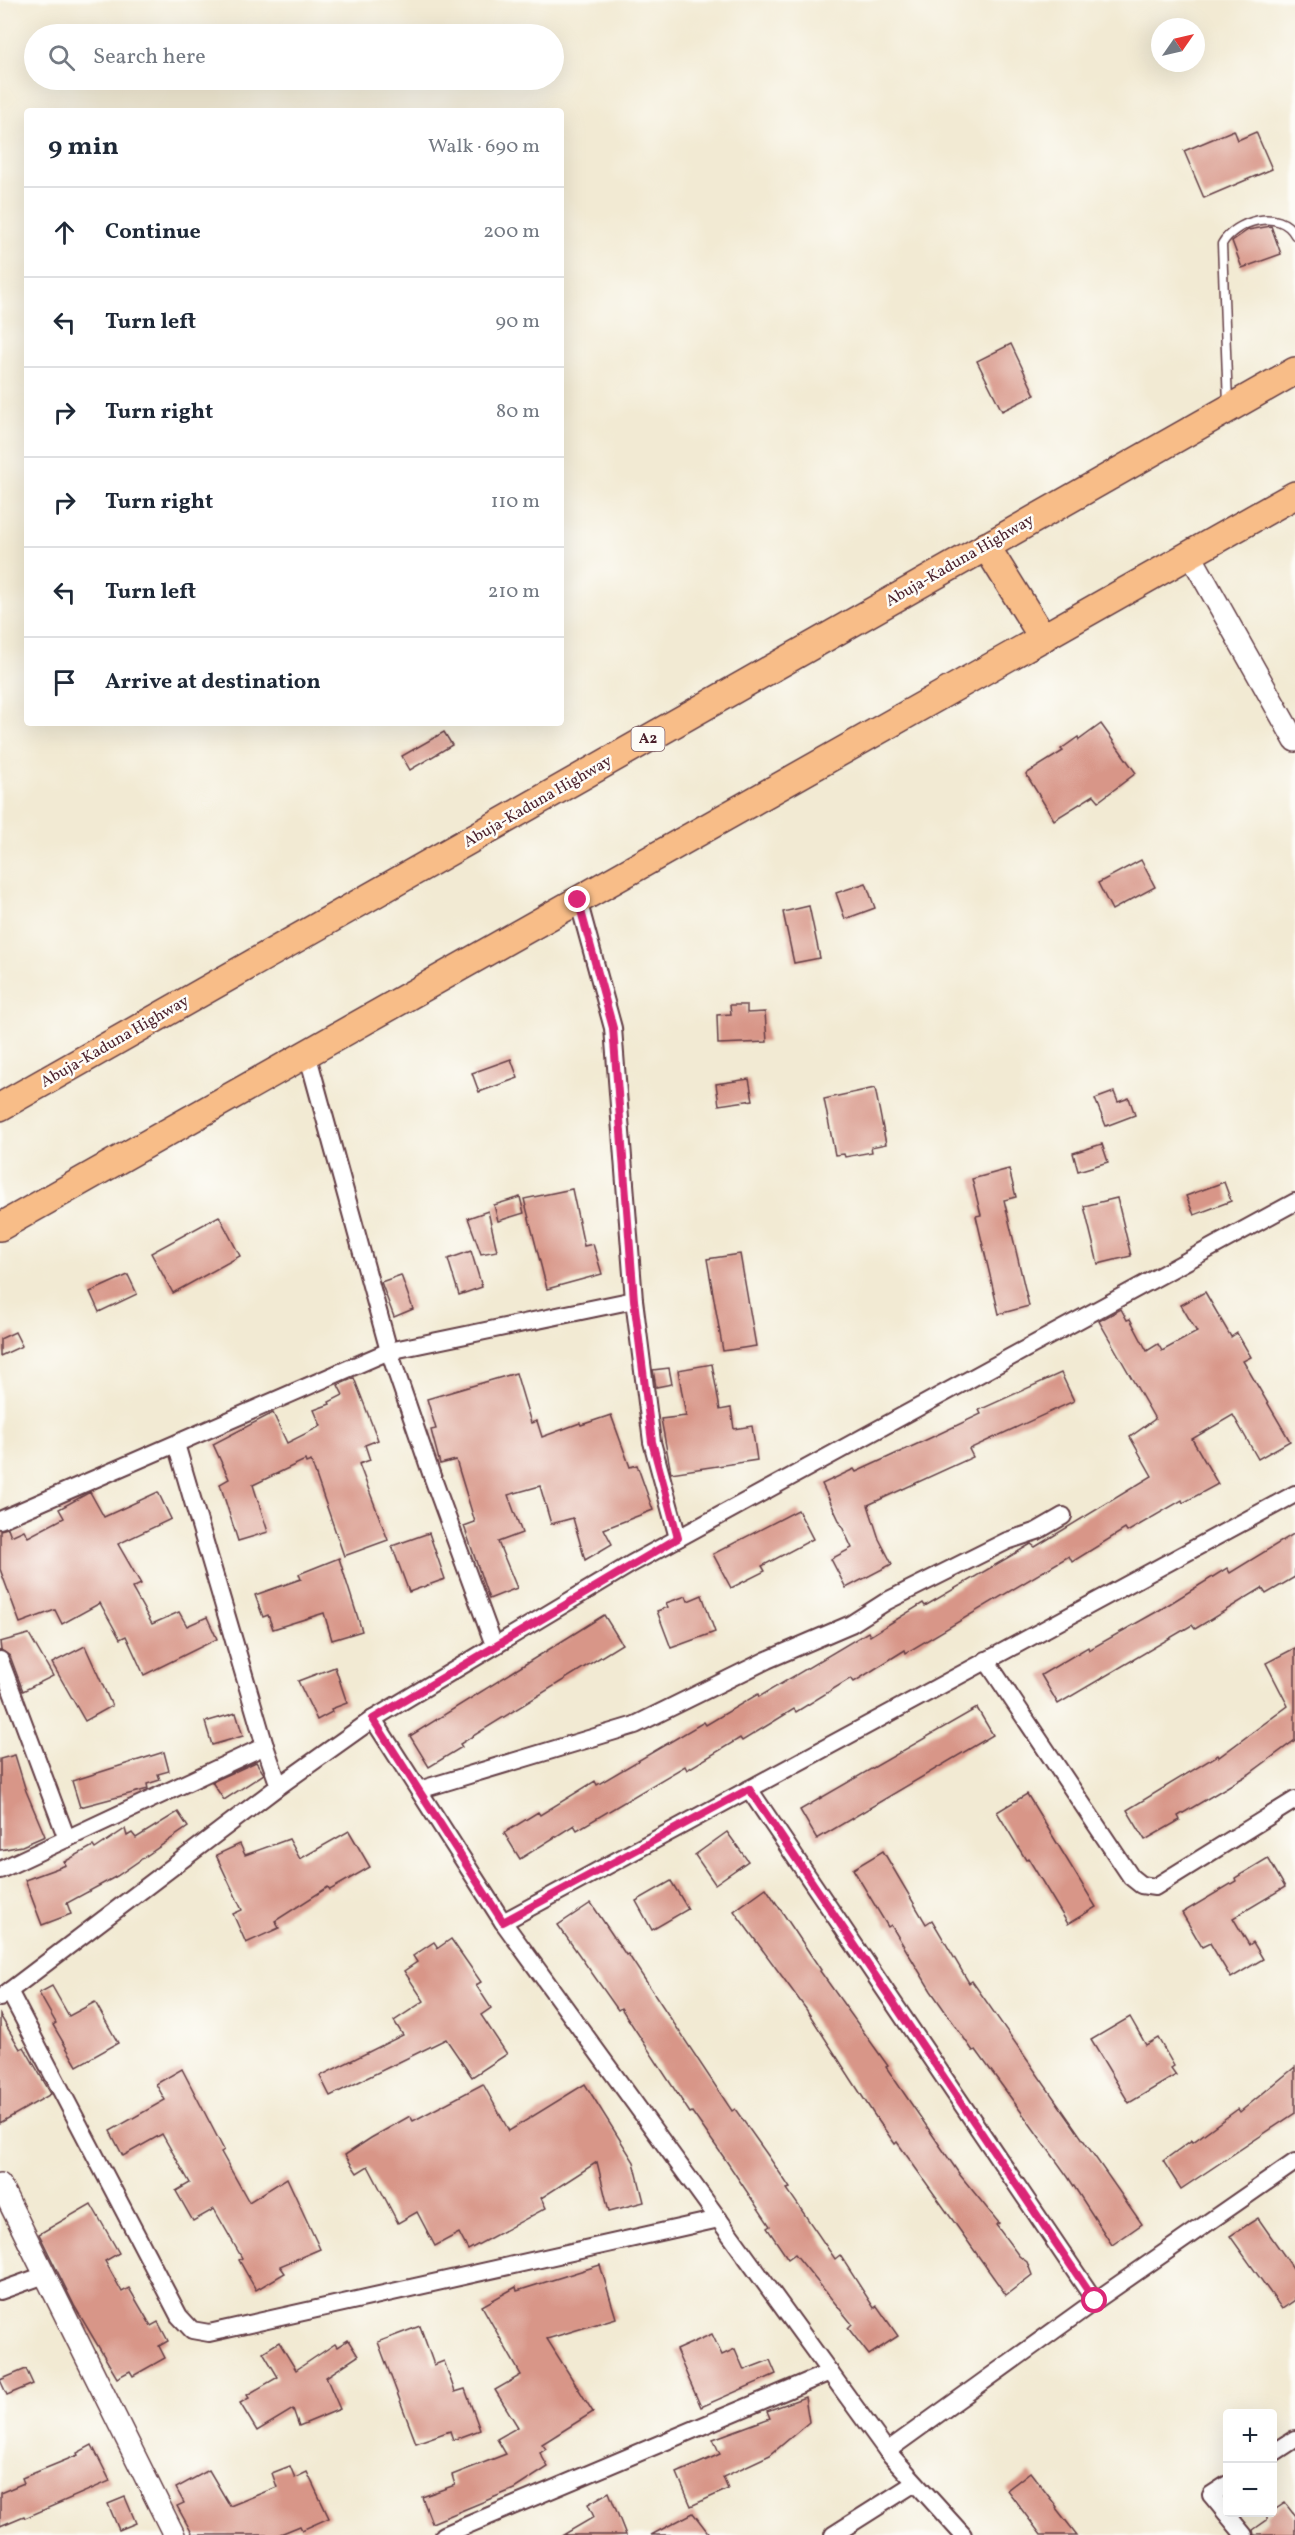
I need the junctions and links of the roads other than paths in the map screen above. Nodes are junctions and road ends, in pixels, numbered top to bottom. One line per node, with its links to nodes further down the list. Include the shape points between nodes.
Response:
1 (1295, 235): 3 (lane, via 1285,223 1271,219 1234,229 1222,244)
2 (1295, 371): 3 (highway, Abuja-Kaduna Highway / A2)
3 (1229, 409): 5 (highway, Abuja-Kaduna Highway / A2)
4 (1295, 495): 6 (highway)
5 (986, 546): 7 (highway); 11 (highway, Abuja-Kaduna Highway / A2)
6 (1190, 554): 7 (highway); 8 (street)
7 (1043, 638): 9 (highway)
8 (1295, 741)
9 (578, 900): 10 (highway); 14 (street, via 613,1028)
10 (308, 1053): 13 (highway); 15 (street)
11 (0, 1107)
12 (1295, 1202): 20 (street)
13 (0, 1227)
14 (634, 1300): 15 (street); 20 (street, via 652,1442)
15 (389, 1351): 16 (street); 21 (street)
16 (176, 1444): 19 (street); 25 (street)
17 (1295, 1494): 23 (street)
18 (1063, 1516): 28 (street, via 887,1601 851,1624 635,1725)
19 (0, 1520)
20 (678, 1538): 21 (street)
21 (494, 1645): 24 (street)
22 (0, 1660): 30 (street)
23 (986, 1660): 27 (street); 29 (street, via 1131,1877 1141,1885 1155,1887)
24 (373, 1719): 26 (street); 28 (street)
25 (264, 1746): 26 (street); 30 (street)
26 (279, 1786): 33 (street)
27 (749, 1789): 32 (street); 39 (street)
28 (419, 1790): 32 (street)
29 (1295, 1800)
30 (67, 1839): 31 (street)
31 (0, 1870)
32 (503, 1922): 36 (street)
33 (4, 1995): 36 (street, via 179,2316 192,2330 210,2333)
34 (1295, 2162): 39 (street)
35 (0, 2184): 37 (street)
36 (718, 2219): 40 (street)
37 (45, 2275): 38 (street); 48 (street)
38 (0, 2291)
39 (1095, 2301): 42 (street)
40 (830, 2372): 42 (street); 49 (street)
41 (1295, 2439): 43 (street)
42 (887, 2451): 44 (street)
43 (1277, 2451)
44 (915, 2483): 50 (street); 51 (street)
45 (1223, 2487): 46 (street, via 1211,2495)
46 (1223, 2510)
47 (1229, 2517): 52 (street)
48 (174, 2535)
49 (444, 2535)
50 (833, 2535)
51 (963, 2535)
52 (1244, 2535)

